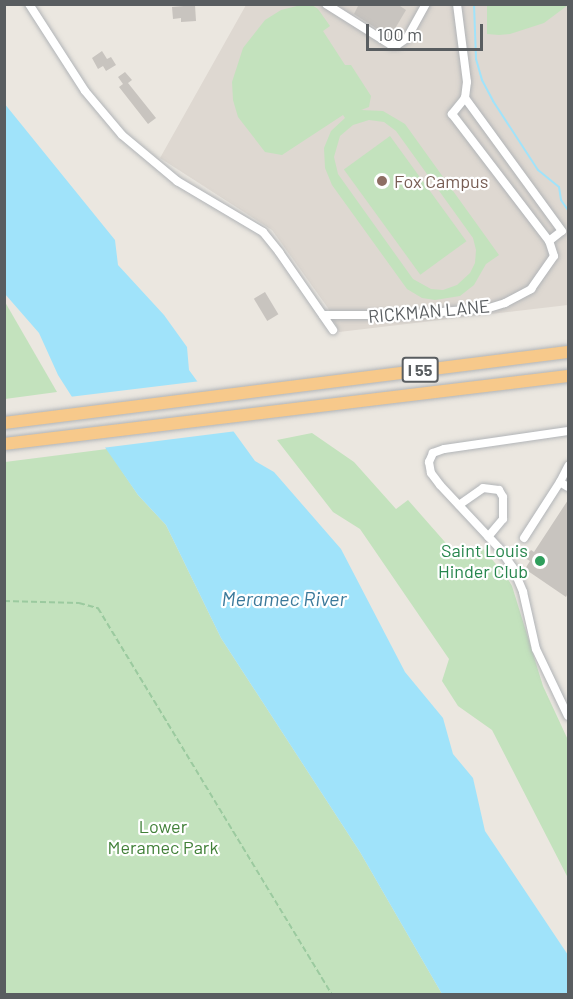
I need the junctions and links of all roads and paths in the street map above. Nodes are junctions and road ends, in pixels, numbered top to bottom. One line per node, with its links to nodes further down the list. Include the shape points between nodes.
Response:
1 (29, 4): 7 (street, via 85,91 122,135 177,181 263,232)
2 (326, 4): 3 (street, via 391,45 397,45 407,38)
3 (426, 4)
4 (457, 4): 5 (street)
5 (465, 98): 6 (street, via 452,114); 6 (street, via 562,231)
6 (549, 241): 7 (street, RICKMAN LANE, via 554,256 531,289 505,303 489,308 406,315)
7 (323, 315): 8 (street)
8 (333, 330)
9 (568, 352): 11 (highway, I 55)
10 (568, 376): 13 (highway, I 55)
11 (4, 423)
12 (568, 431): 17 (street, via 436,452 429,459 433,476)
13 (4, 444)
14 (568, 466): 15 (street)
15 (560, 482): 16 (street); 19 (street)
16 (568, 487)
17 (459, 505): 18 (street); 18 (street, via 483,488 499,490 503,496 503,519)
18 (488, 537): 21 (street, via 516,572 537,649)
19 (524, 538)
20 (4, 601): 24 (path, via 79,603 98,608)
21 (568, 716)
22 (142, 994): 23 (path)
23 (243, 994)
24 (332, 994)

